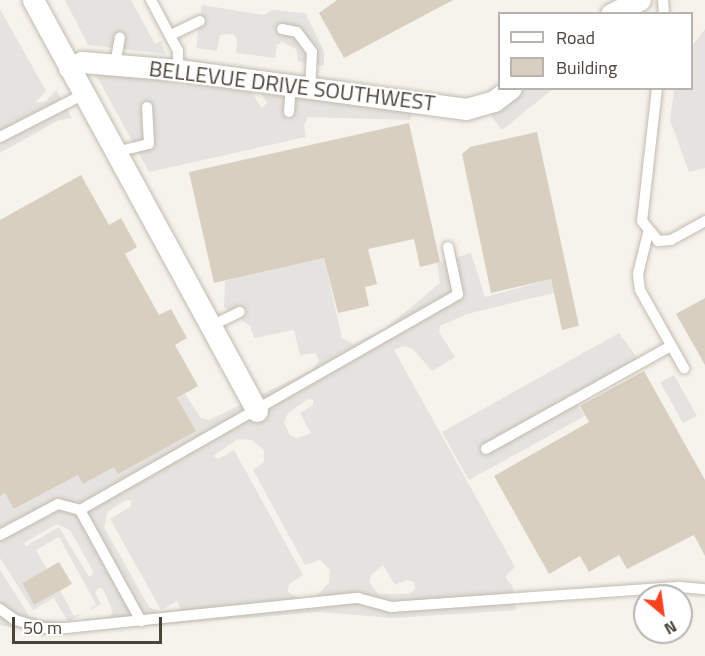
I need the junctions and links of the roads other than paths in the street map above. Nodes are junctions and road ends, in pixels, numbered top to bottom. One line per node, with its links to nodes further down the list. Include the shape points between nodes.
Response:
1 (33, 0): 10 (street)
2 (152, 0): 7 (lane)
3 (640, 0): 4 (street)
4 (615, 12)
5 (200, 21): 7 (lane)
6 (282, 29): 12 (lane, via 297,32 312,52)
7 (171, 35): 11 (lane, via 178,51)
8 (120, 38): 9 (lane)
9 (115, 65): 10 (street, BELLEVUE DRIVE SOUTHWEST, via 82,62); 11 (street, BELLEVUE DRIVE SOUTHWEST)
10 (69, 68): 15 (street)
11 (178, 70): 12 (street, BELLEVUE DRIVE SOUTHWEST)
12 (301, 86): 13 (street, BELLEVUE DRIVE SOUTHWEST, via 466,109 494,101); 17 (lane)
13 (508, 90)
14 (657, 90): 21 (lane, via 642,221)
15 (84, 94): 18 (lane); 19 (street)
16 (147, 108): 19 (lane, via 149,144)
17 (289, 112)
18 (0, 137)
19 (116, 152): 24 (street)
20 (705, 221): 21 (lane, via 671,240 658,241)
21 (648, 233): 25 (lane, via 638,274 640,290)
22 (448, 247): 27 (lane, via 459,294)
23 (240, 312): 24 (lane)
24 (211, 326): 27 (street)
25 (672, 346): 26 (lane); 28 (lane)
26 (684, 368)
27 (257, 411): 29 (lane)
28 (486, 449)
29 (80, 510): 30 (lane, via 58,504); 33 (lane)
30 (0, 535)
31 (705, 589): 33 (lane, via 680,587 391,607 358,598)
32 (0, 609): 33 (lane, via 15,620 44,628)
33 (141, 621)

